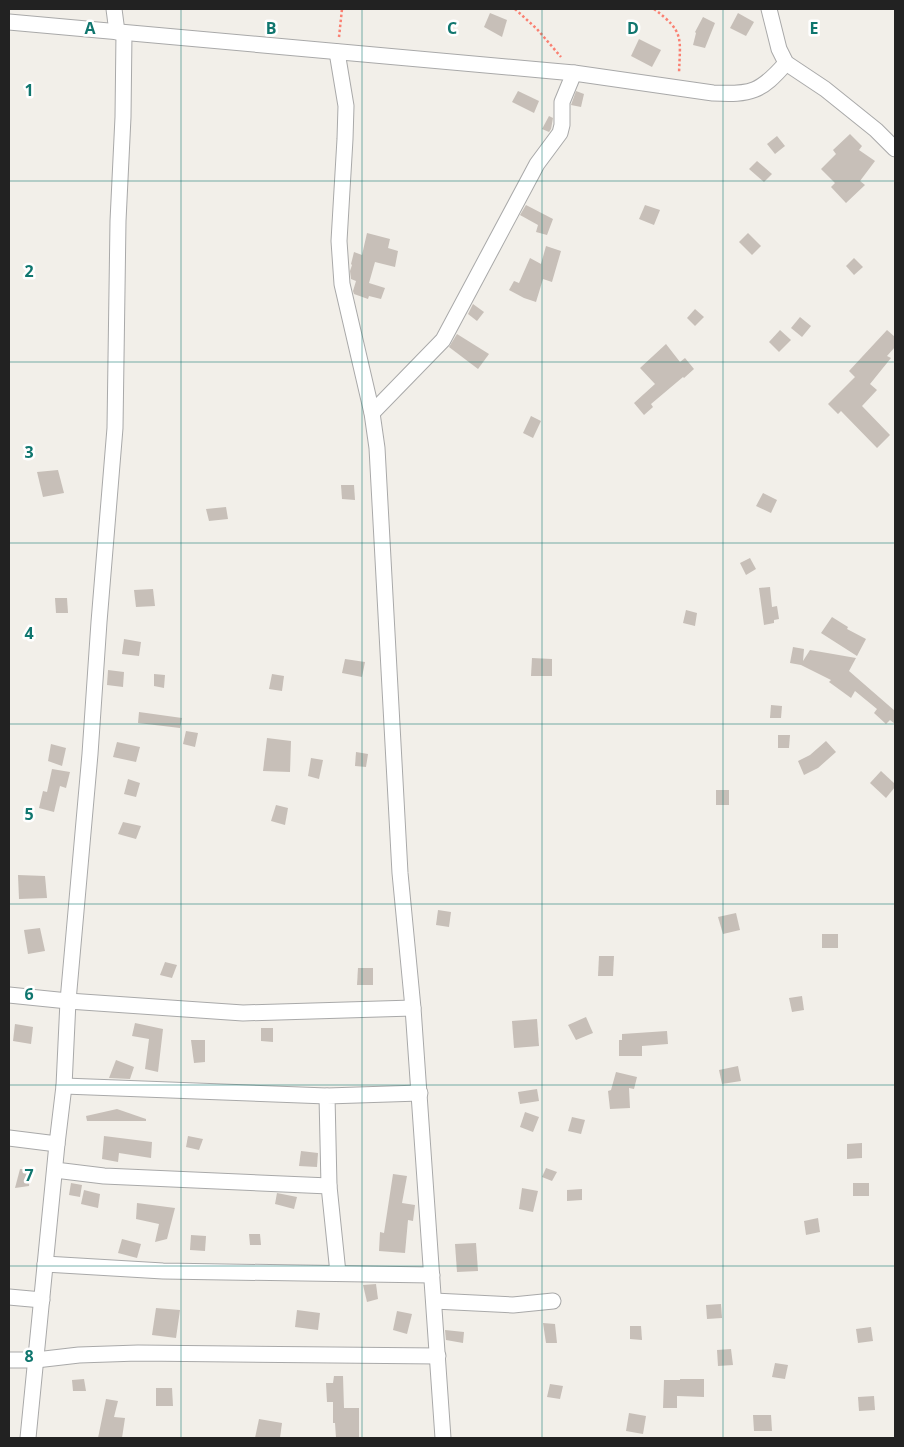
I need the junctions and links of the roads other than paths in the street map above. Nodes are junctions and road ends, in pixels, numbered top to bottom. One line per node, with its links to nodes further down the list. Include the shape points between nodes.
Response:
1 (114, 9): 4 (street)
2 (769, 9): 6 (street)
3 (9, 22): 4 (street)
4 (120, 33): 5 (street); 11 (street, via 123,117 115,428)
5 (337, 52): 7 (street); 9 (street, via 346,106 339,241 342,284)
6 (786, 63): 7 (street, via 765,84 746,93 713,93); 8 (street, via 825,89)
7 (574, 73): 9 (street, via 562,102 560,133 537,164 443,340)
8 (895, 149)
9 (372, 413): 12 (street, via 400,873)
10 (9, 995): 11 (street)
11 (68, 1001): 12 (street, via 243,1014); 13 (street)
12 (413, 1008): 14 (street)
13 (64, 1086): 15 (street); 17 (street)
14 (420, 1093): 15 (street); 22 (street)
15 (327, 1096): 19 (street)
16 (9, 1138): 17 (street)
17 (57, 1144): 18 (street)
18 (54, 1170): 19 (street, via 104,1176); 20 (street)
19 (329, 1186): 21 (street)
20 (45, 1264): 21 (street, via 164,1271); 24 (street)
21 (338, 1273): 22 (street)
22 (432, 1275): 25 (street)
23 (9, 1297): 24 (street)
24 (42, 1300): 29 (street)
25 (434, 1301): 26 (street, via 513,1305); 27 (street)
26 (553, 1301)
27 (438, 1356): 29 (street, via 138,1353); 31 (street)
28 (9, 1360): 29 (street)
29 (36, 1360): 30 (street)
30 (28, 1438)
31 (443, 1438)

